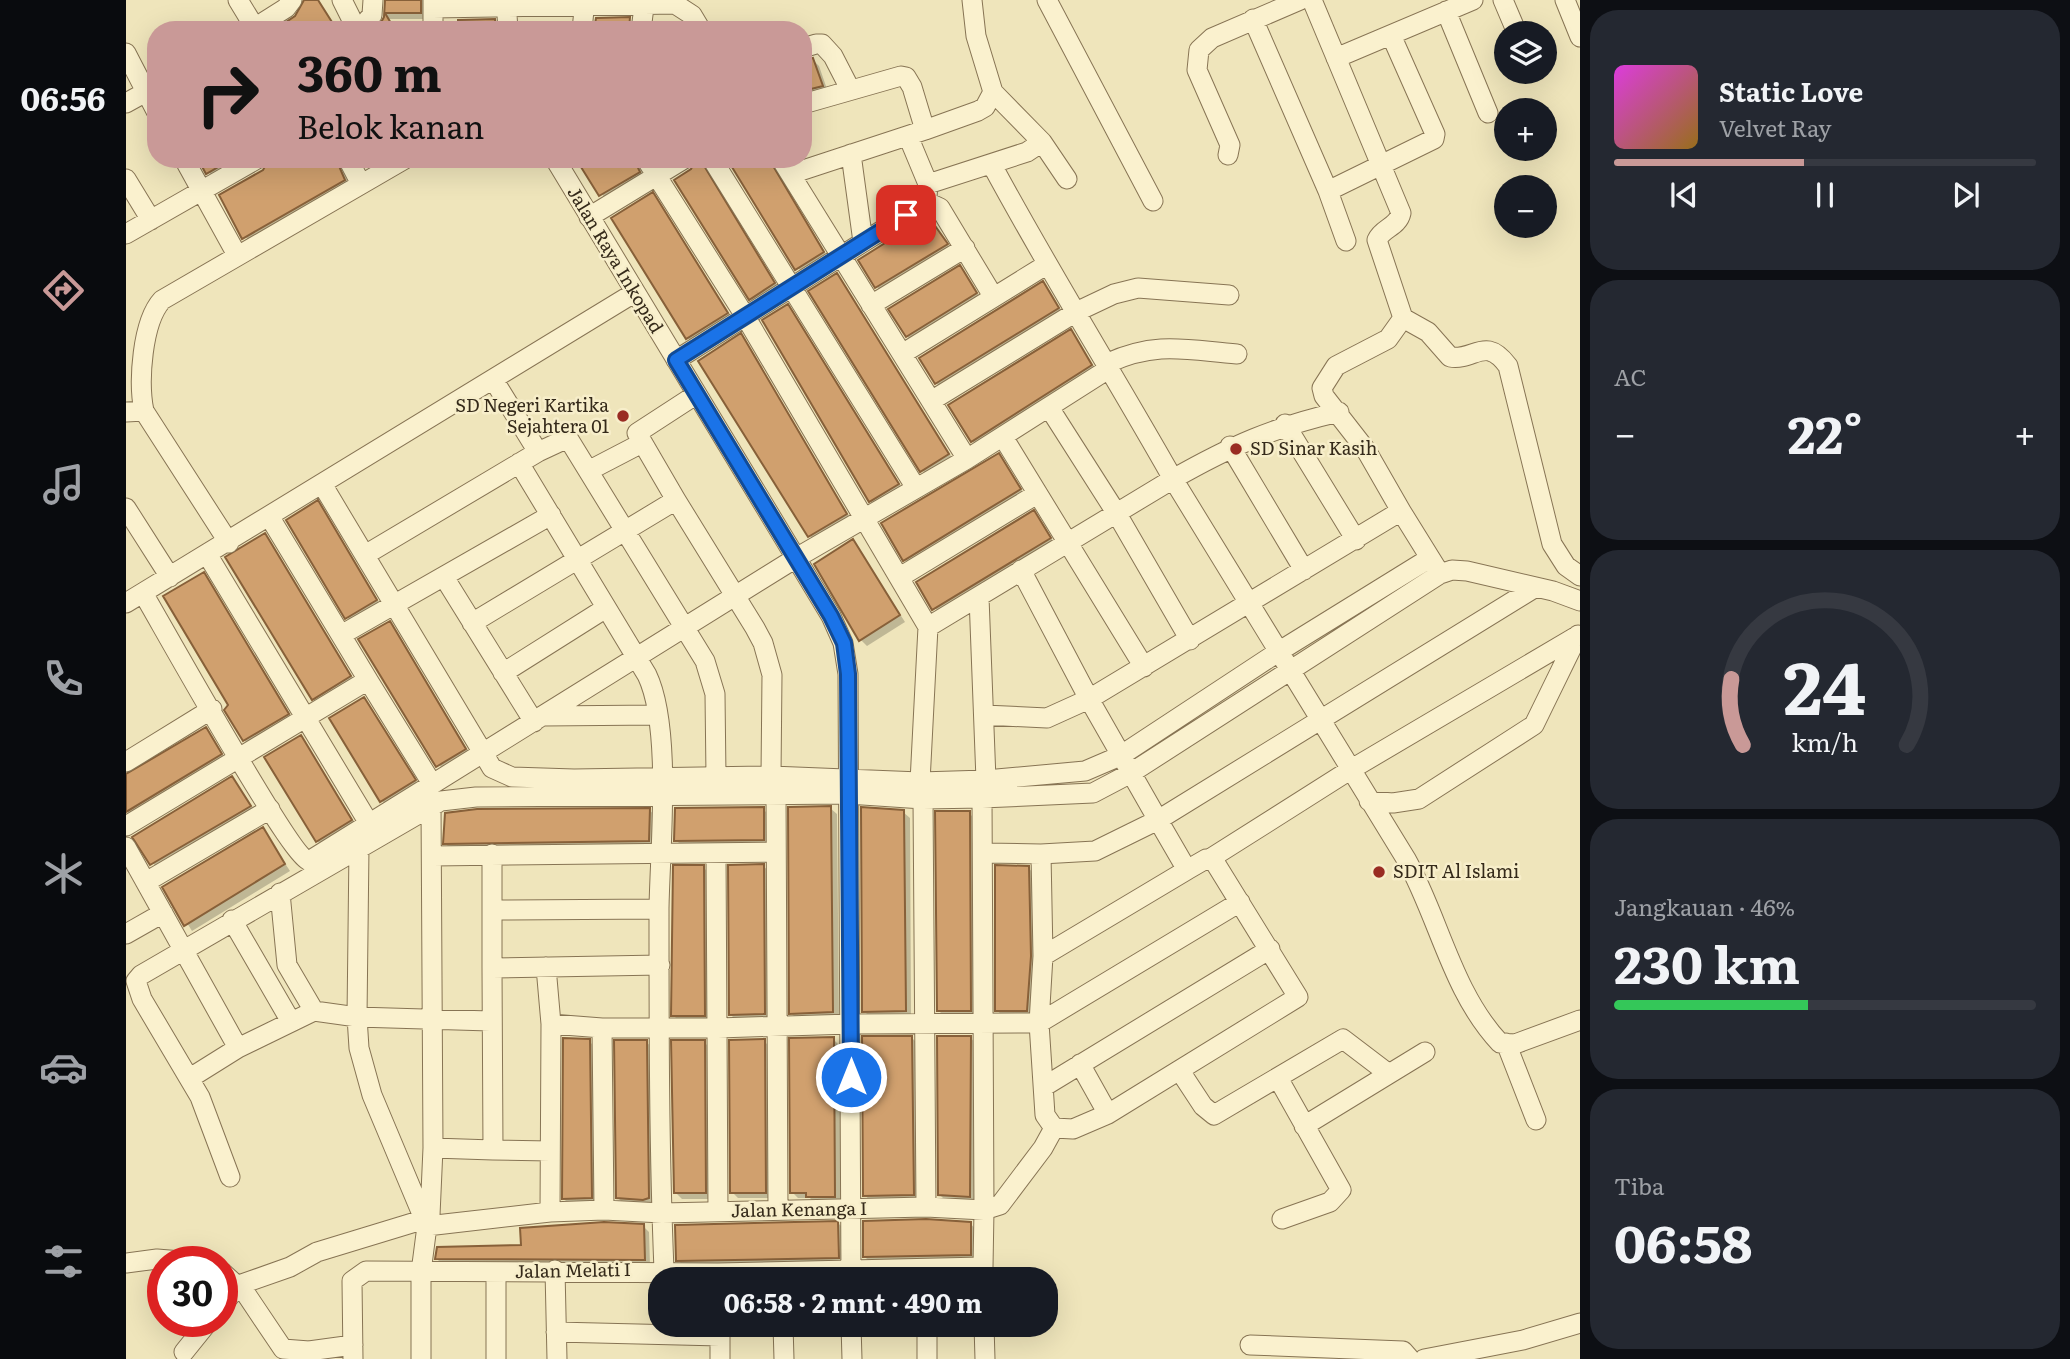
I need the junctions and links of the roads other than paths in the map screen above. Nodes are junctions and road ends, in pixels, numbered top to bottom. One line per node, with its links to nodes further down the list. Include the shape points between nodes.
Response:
1 (238, 0): 19 (street)
2 (292, 0): 20 (street)
3 (342, 0): 21 (street)
4 (373, 0): 22 (street, via 372,15)
5 (972, 0): 34 (street, via 976,36)
6 (1047, 0): 60 (street)
7 (1300, 0): 18 (street)
8 (1312, 0): 30 (street)
9 (1473, 0): 16 (street)
10 (1503, 0): 25 (street)
11 (1565, 0): 27 (street)
12 (586, 2): 14 (street); 15 (street); 23 (street)
13 (433, 4): 14 (street)
14 (506, 4)
15 (644, 6): 17 (street, via 676,4); 24 (street)
16 (1446, 11): 26 (street); 37 (street)
17 (694, 15)
18 (1253, 19): 41 (street, via 1204,43 1196,58 1230,145); 58 (street)
19 (249, 21)
20 (266, 21)
21 (353, 21)
22 (366, 21)
23 (583, 21)
24 (642, 21)
25 (1512, 21)
26 (1391, 35): 30 (street); 44 (street, via 1435,134 1428,144)
27 (1580, 37)
28 (812, 45): 32 (street, via 828,49)
29 (126, 53): 31 (street)
30 (1336, 58): 44 (street)
31 (147, 84)
32 (850, 89): 35 (street); 38 (street, via 906,77 912,87)
33 (147, 91): 36 (street)
34 (993, 92): 38 (street, via 978,111); 39 (street)
35 (812, 101)
36 (126, 103)
37 (1488, 113)
38 (917, 133): 40 (street); 59 (street)
39 (1042, 142): 43 (street); 54 (street)
40 (851, 154): 42 (street); 65 (street)
41 (1228, 155)
42 (812, 162)
43 (992, 165): 59 (street); 69 (street)
44 (1382, 166): 58 (street); 77 (street, via 1401,216 1378,236 1377,246)
45 (189, 168): 57 (street)
46 (241, 168): 57 (street)
47 (353, 168): 56 (street)
48 (389, 168): 56 (street)
49 (560, 168): 61 (street, Jalan Raya Inkopad)
50 (650, 168): 61 (street)
51 (652, 168): 76 (street)
52 (718, 168): 70 (street)
53 (787, 168): 68 (street)
54 (1067, 178)
55 (126, 179): 62 (street)
56 (361, 184): 67 (street)
57 (202, 190): 62 (street); 67 (street)
58 (1328, 191): 64 (street)
59 (927, 193): 65 (street); 66 (street)
60 (1153, 201)
61 (589, 217): 71 (street, Jalan Raya Inkopad)
62 (150, 220): 63 (street)
63 (126, 234)
64 (1346, 241)
65 (863, 242): 68 (street)
66 (965, 248): 73 (street); 74 (street)
67 (237, 255): 85 (street, via 155,308)
68 (840, 257): 70 (street); 74 (street)
69 (1046, 265): 73 (street); 75 (street)
70 (791, 288): 76 (street); 98 (street)
71 (634, 293): 80 (street, Jalan Raya Inkopad); 82 (street)
72 (1229, 295): 75 (street, via 1128,289)
73 (993, 296): 78 (street)
74 (871, 305): 78 (street)
75 (1076, 312): 81 (street); 84 (street)
76 (745, 316): 80 (street); 106 (street)
77 (1404, 318): 87 (street, via 1388,339 1347,360 1325,379 1324,396); 118 (street, via 1428,332 1450,357 1479,349 1500,356 1508,366 1552,544 1566,566)
78 (902, 354): 84 (street)
79 (1237, 354): 81 (street, via 1160,348 1139,350)
80 (676, 360): 83 (street, Jalan Raya Inkopad)
81 (1109, 366): 86 (street); 96 (street)
82 (493, 379): 92 (street); 97 (street)
83 (697, 394): 90 (street, via 640,429); 113 (street, Jalan Raya Inkopad)
84 (931, 401): 93 (street)
85 (134, 404): 110 (street)
86 (1050, 409): 89 (street); 103 (street)
87 (1339, 412): 88 (street); 102 (street)
88 (1285, 425): 91 (street); 108 (street)
89 (1003, 437): 93 (street); 99 (street)
90 (640, 444): 95 (street); 100 (street)
91 (1230, 446): 96 (street); 117 (street)
92 (538, 452): 94 (street); 95 (street, via 568,438)
93 (967, 459): 98 (street)
94 (519, 463): 104 (street); 112 (street)
95 (590, 470): 107 (street)
96 (1173, 479): 103 (street); 128 (street)
97 (322, 484): 105 (street); 112 (street)
98 (916, 488): 106 (street)
99 (1038, 494): 109 (street); 121 (street)
100 (676, 500): 107 (street); 124 (street)
101 (126, 508): 119 (street)
102 (1401, 511): 108 (street); 115 (street)
103 (1117, 514): 109 (street); 136 (street)
104 (551, 515): 114 (street); 120 (street)
105 (269, 516): 110 (street); 135 (street)
106 (865, 519): 113 (street); 121 (street)
107 (626, 529): 114 (street); 133 (street)
108 (1356, 540): 117 (street)
109 (1068, 542): 116 (street); 139 (street)
110 (229, 543): 111 (street)
111 (207, 554): 119 (street); 147 (street)
112 (365, 555): 129 (street)
113 (796, 558): 124 (street); 158 (street, Jalan Raya Inkopad, via 844,643)
114 (578, 561): 130 (street); 131 (street)
115 (1435, 566): 122 (street); 137 (street); 140 (street)
116 (1021, 570): 125 (street); 143 (street)
117 (1304, 570): 128 (street)
118 (1580, 576)
119 (170, 577): 123 (street)
120 (444, 577): 129 (street); 131 (street)
121 (900, 577): 132 (street)
122 (1536, 587): 126 (street); 149 (street)
123 (144, 593): 127 (street); 144 (street)
124 (735, 597): 133 (street); 157 (street, via 769,660)
125 (979, 597): 132 (street); 146 (street)
126 (1580, 601)
127 (126, 603)
128 (1248, 604): 136 (street); 137 (street)
129 (394, 606): 135 (street); 150 (street)
130 (606, 608): 138 (street); 141 (street)
131 (472, 623): 141 (street)
132 (928, 627): 161 (street)
133 (685, 629): 138 (street); 155 (street, via 705,661 715,694)
134 (1579, 634): 154 (street); 162 (street, via 1534,725 1419,799)
135 (341, 635): 142 (street)
136 (1189, 639): 139 (street)
137 (1278, 652): 140 (street); 153 (street)
138 (636, 659): 145 (street, via 653,688); 148 (street)
139 (1144, 667): 143 (street)
140 (1289, 672): 149 (street); 153 (street)
141 (503, 673): 148 (street)
142 (368, 680): 147 (street); 156 (street)
143 (1089, 699): 146 (street, via 1047,718); 153 (street)
144 (212, 709): 151 (street); 152 (street)
145 (658, 715): 148 (street); 159 (street)
146 (984, 715): 160 (street)
147 (306, 718): 151 (street); 167 (street)
148 (538, 719): 150 (street)
149 (1321, 719): 154 (street); 165 (street)
150 (482, 752): 156 (street); 159 (street, via 492,768 512,777)
151 (240, 758): 164 (street); 166 (street)
152 (126, 762)
153 (1125, 764): 160 (street, via 1093,793); 165 (street)
154 (1350, 770): 162 (street); 177 (street)
155 (716, 776): 157 (street); 159 (street)
156 (431, 782): 167 (street)
157 (774, 785): 158 (street); 159 (street); 170 (street)
158 (848, 785): 161 (street); 202 (street, Jalan Raya Inkopad)
159 (661, 786): 163 (street, via 457,797); 175 (street)
160 (984, 789): 161 (street); 171 (street)
161 (922, 790): 199 (street)
162 (1369, 801): 208 (street, via 1416,876 1471,1000 1490,1032)
163 (431, 806): 167 (street); 176 (street)
164 (270, 809): 167 (street, via 306,861); 179 (street)
165 (1158, 820): 174 (street, via 1095,851); 178 (street)
166 (126, 826)
167 (373, 830): 169 (street)
168 (126, 847): 179 (street)
169 (359, 847): 180 (street); 194 (street)
170 (775, 852): 173 (street); 204 (street)
171 (984, 853): 174 (street); 203 (street)
172 (492, 854): 175 (street); 176 (street); 182 (street)
173 (716, 854): 175 (street); 207 (street)
174 (1041, 854): 189 (street)
175 (660, 855): 183 (street)
176 (433, 856): 195 (street)
177 (1211, 858): 178 (street); 181 (street)
178 (1187, 870): 189 (street)
179 (146, 882): 184 (street)
180 (280, 892): 185 (street); 193 (street, via 287,965)
181 (1240, 902): 188 (street); 200 (street)
182 (492, 909): 183 (street); 192 (street)
183 (659, 909): 190 (street)
184 (163, 913): 186 (street); 187 (street)
185 (232, 920): 187 (street); 196 (street)
186 (126, 934)
187 (184, 949): 209 (street); 214 (street, via 136,981 142,999)
188 (1270, 949): 211 (street); 212 (street, via 1298,998)
189 (1043, 956): 200 (street)
190 (660, 965): 191 (street); 206 (street)
191 (546, 967): 192 (street); 201 (street)
192 (492, 968): 198 (street)
193 (314, 1011): 194 (street); 196 (street)
194 (357, 1017): 195 (street); 234 (street, via 366,1079)
195 (433, 1018): 198 (street); 221 (street)
196 (290, 1020): 209 (street)
197 (1580, 1020): 208 (street, via 1515,1044)
198 (490, 1021): 222 (street)
199 (924, 1023): 202 (street); 203 (street); 225 (street)
200 (1039, 1023): 203 (street); 216 (street)
201 (551, 1024): 205 (street); 223 (street)
202 (851, 1024): 204 (street); 229 (street, Jalan Raya Inkopad)
203 (986, 1024): 230 (street)
204 (776, 1027): 207 (street); 226 (street)
205 (602, 1028): 206 (street); 227 (street)
206 (660, 1028): 207 (street); 232 (street)
207 (718, 1028): 228 (street)
208 (1506, 1043): 218 (street)
209 (239, 1048): 214 (street)
210 (1425, 1052): 213 (street)
211 (1080, 1064): 216 (street); 217 (street)
212 (1180, 1071): 215 (street, via 1214,1115); 217 (street)
213 (1389, 1074): 215 (street, via 1343,1039); 219 (street)
214 (190, 1078): 224 (street, via 212,1123)
215 (1278, 1078): 219 (street)
216 (1045, 1086): 220 (street, via 1045,1115)
217 (1108, 1115): 220 (street, via 1073,1129)
218 (1536, 1120)
219 (1304, 1126): 233 (street, via 1341,1190 1330,1202)
220 (1054, 1128): 230 (street, via 1000,1205)
221 (433, 1148): 222 (street); 234 (street, via 430,1215)
222 (493, 1150): 223 (street)
223 (550, 1152): 231 (street)
224 (230, 1177)
225 (926, 1207): 229 (street, Jalan Kenanga I); 230 (street, Jalan Kenanga I)
226 (778, 1209): 228 (street, Jalan Kenanga I); 229 (street, Jalan Kenanga I)
227 (604, 1210): 231 (street, Jalan Kenanga I); 232 (street, Jalan Kenanga I)
228 (718, 1210): 232 (street, Jalan Kenanga I)
229 (851, 1210): 238 (street, Jalan Raya Inkopad)
230 (984, 1210): 239 (street)
231 (550, 1212): 234 (street, Jalan Kenanga I)
232 (662, 1213): 237 (street)
233 (1282, 1219)
234 (425, 1223): 242 (street); 244 (street, via 317,1252)
235 (147, 1261): 236 (street)
236 (126, 1264)
237 (664, 1267)
238 (851, 1267)
239 (984, 1267)
240 (555, 1270): 241 (street, Jalan Melati I); 243 (street, Jalan Melati I); 247 (street)
241 (648, 1270)
242 (421, 1272): 243 (street, Jalan Melati I); 256 (street, via 366,1271 354,1277); 257 (street)
243 (496, 1273): 258 (street)
244 (239, 1285): 256 (street, via 283,1349)
245 (1580, 1323): 266 (street, via 1523,1340)
246 (648, 1331): 247 (street)
247 (556, 1332): 259 (street)
248 (196, 1337): 255 (street)
249 (720, 1337): 260 (street)
250 (783, 1337): 261 (street)
251 (852, 1337): 262 (street)
252 (927, 1337): 263 (street)
253 (984, 1337): 264 (street)
254 (1250, 1345): 265 (street, via 1403,1352)
255 (184, 1352)
256 (353, 1352)
257 (421, 1359)
258 (496, 1359)
259 (557, 1359)
260 (720, 1359)
261 (784, 1359)
262 (852, 1359)
263 (927, 1359)
264 (985, 1359)
265 (1410, 1359)
266 (1424, 1359)

